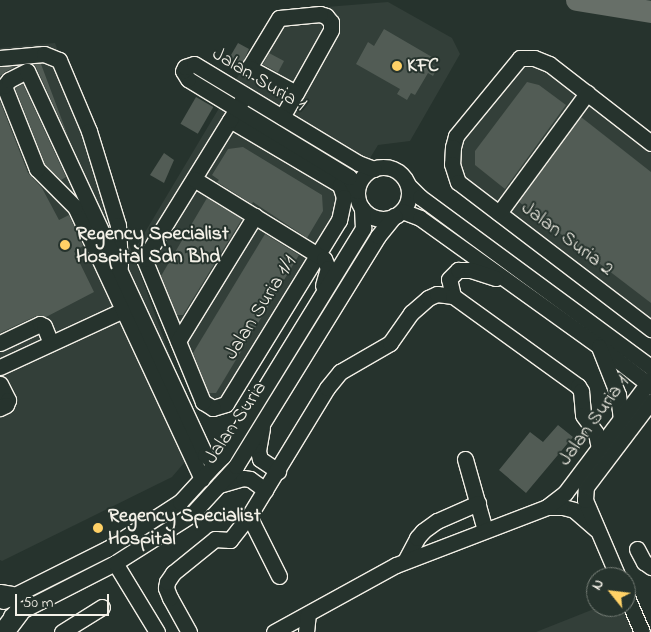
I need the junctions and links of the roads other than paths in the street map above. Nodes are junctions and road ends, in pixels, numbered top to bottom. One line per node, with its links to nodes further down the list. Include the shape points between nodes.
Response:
1 (0, 58): 17 (street, via 44,54 59,60 89,131 118,225)
2 (296, 93): 2 (street, via 332,30 332,22 326,16 280,18 250,66); 6 (street)
3 (587, 93): 7 (street); 13 (street); 13 (street, Jalan Suria 2, via 549,64 534,58 520,58 456,136 452,164 458,182)
4 (245, 95): 5 (street); 5 (street, Jalan Suria 1, via 194,64 185,67 183,71 188,79); 6 (street, Jalan Suria 1)
5 (233, 114): 9 (street); 11 (street, Jalan Suria 1, via 349,176); 16 (street, Jalan Suria 1/1, via 340,185 344,196 338,220)
6 (282, 117): 8 (street, Jalan Suria 1, via 358,163)
7 (651, 142)
8 (374, 168): 10 (street, via 393,168); 11 (street, via 363,176)
9 (194, 179): 15 (street); 23 (street, Jalan Suria 1/1, via 144,259)
10 (409, 186): 14 (street, via 407,204); 28 (street, Jalan Suria 1)
11 (357, 191): 12 (street)
12 (362, 208): 14 (street, via 377,218); 20 (street, Jalan Suria, via 363,228)
13 (499, 212): 22 (street, Jalan Suria 2)
14 (398, 214): 18 (street, Jalan Suria 1, via 420,218); 34 (street, Jalan Suria, via 378,236)
15 (255, 216): 16 (street); 23 (street)
16 (318, 254): 20 (street, via 327,261 328,268); 23 (street, Jalan Suria 1/1, via 226,404 213,408 203,402)
17 (120, 272): 21 (street); 21 (street, via 27,71 9,80 4,86 37,169 75,207)
18 (509, 282): 19 (street, via 471,270 458,270 449,279); 26 (street, Jalan Suria 1)
19 (453, 296): 36 (street, via 578,386 583,415); 40 (street, via 437,294 428,298 411,313 390,343 340,372 327,388)
20 (317, 303): 39 (street, Jalan Suria)
21 (129, 307): 25 (street); 39 (street, via 206,455); 41 (street)
22 (651, 328)
23 (178, 341)
24 (0, 343): 25 (street, via 40,324)
25 (51, 343): 27 (street)
26 (599, 346): 29 (street, Jalan Suria 1); 35 (street, via 618,395)
27 (0, 367)
28 (651, 367)
29 (650, 383): 35 (street, Jalan Suria 1)
30 (0, 384): 32 (street, via 8,400)
31 (651, 401): 35 (street)
32 (0, 408)
33 (651, 420): 35 (street)
34 (263, 422): 40 (street, via 258,451 260,459); 42 (street, Jalan Suria, via 236,466)
35 (624, 423): 36 (street); 37 (street, Jalan Suria 1); 48 (street, via 586,487 585,500)
36 (592, 426): 37 (street)
37 (599, 448): 45 (street, Jalan Suria 1, via 566,493)
38 (465, 459): 44 (street)
39 (215, 464): 41 (street, Jalan Suria)
40 (278, 471): 43 (street)
41 (202, 479): 55 (street, Jalan Suria, via 180,502 107,549)
42 (218, 485): 43 (street, via 243,478); 51 (street, Jalan Suria, via 191,515)
43 (265, 490): 46 (street)
44 (478, 503): 47 (street); 50 (street, via 437,521 424,531)
45 (548, 507): 47 (street, Jalan Suria 1); 48 (street, via 574,510)
46 (249, 516): 54 (street); 64 (street, via 230,540 214,539 173,573 167,582 170,598)
47 (485, 530): 50 (street, Jalan Suria 1)
48 (598, 532): 52 (street)
49 (637, 549): 53 (street)
50 (405, 561): 57 (street, Jalan Suria 1)
51 (115, 563): 55 (street, Jalan Suria); 63 (street)
52 (613, 567)
53 (651, 567)
54 (279, 576)
55 (8, 602): 59 (street, Jalan Suria); 61 (main road)
56 (102, 607): 62 (street)
57 (308, 614): 60 (street, Jalan Suria 1); 65 (street)
58 (636, 617): 66 (street)
59 (0, 622)
60 (282, 631)
61 (4, 632)
62 (62, 632)
63 (157, 632)
64 (189, 632)
65 (306, 632)
66 (642, 632)

